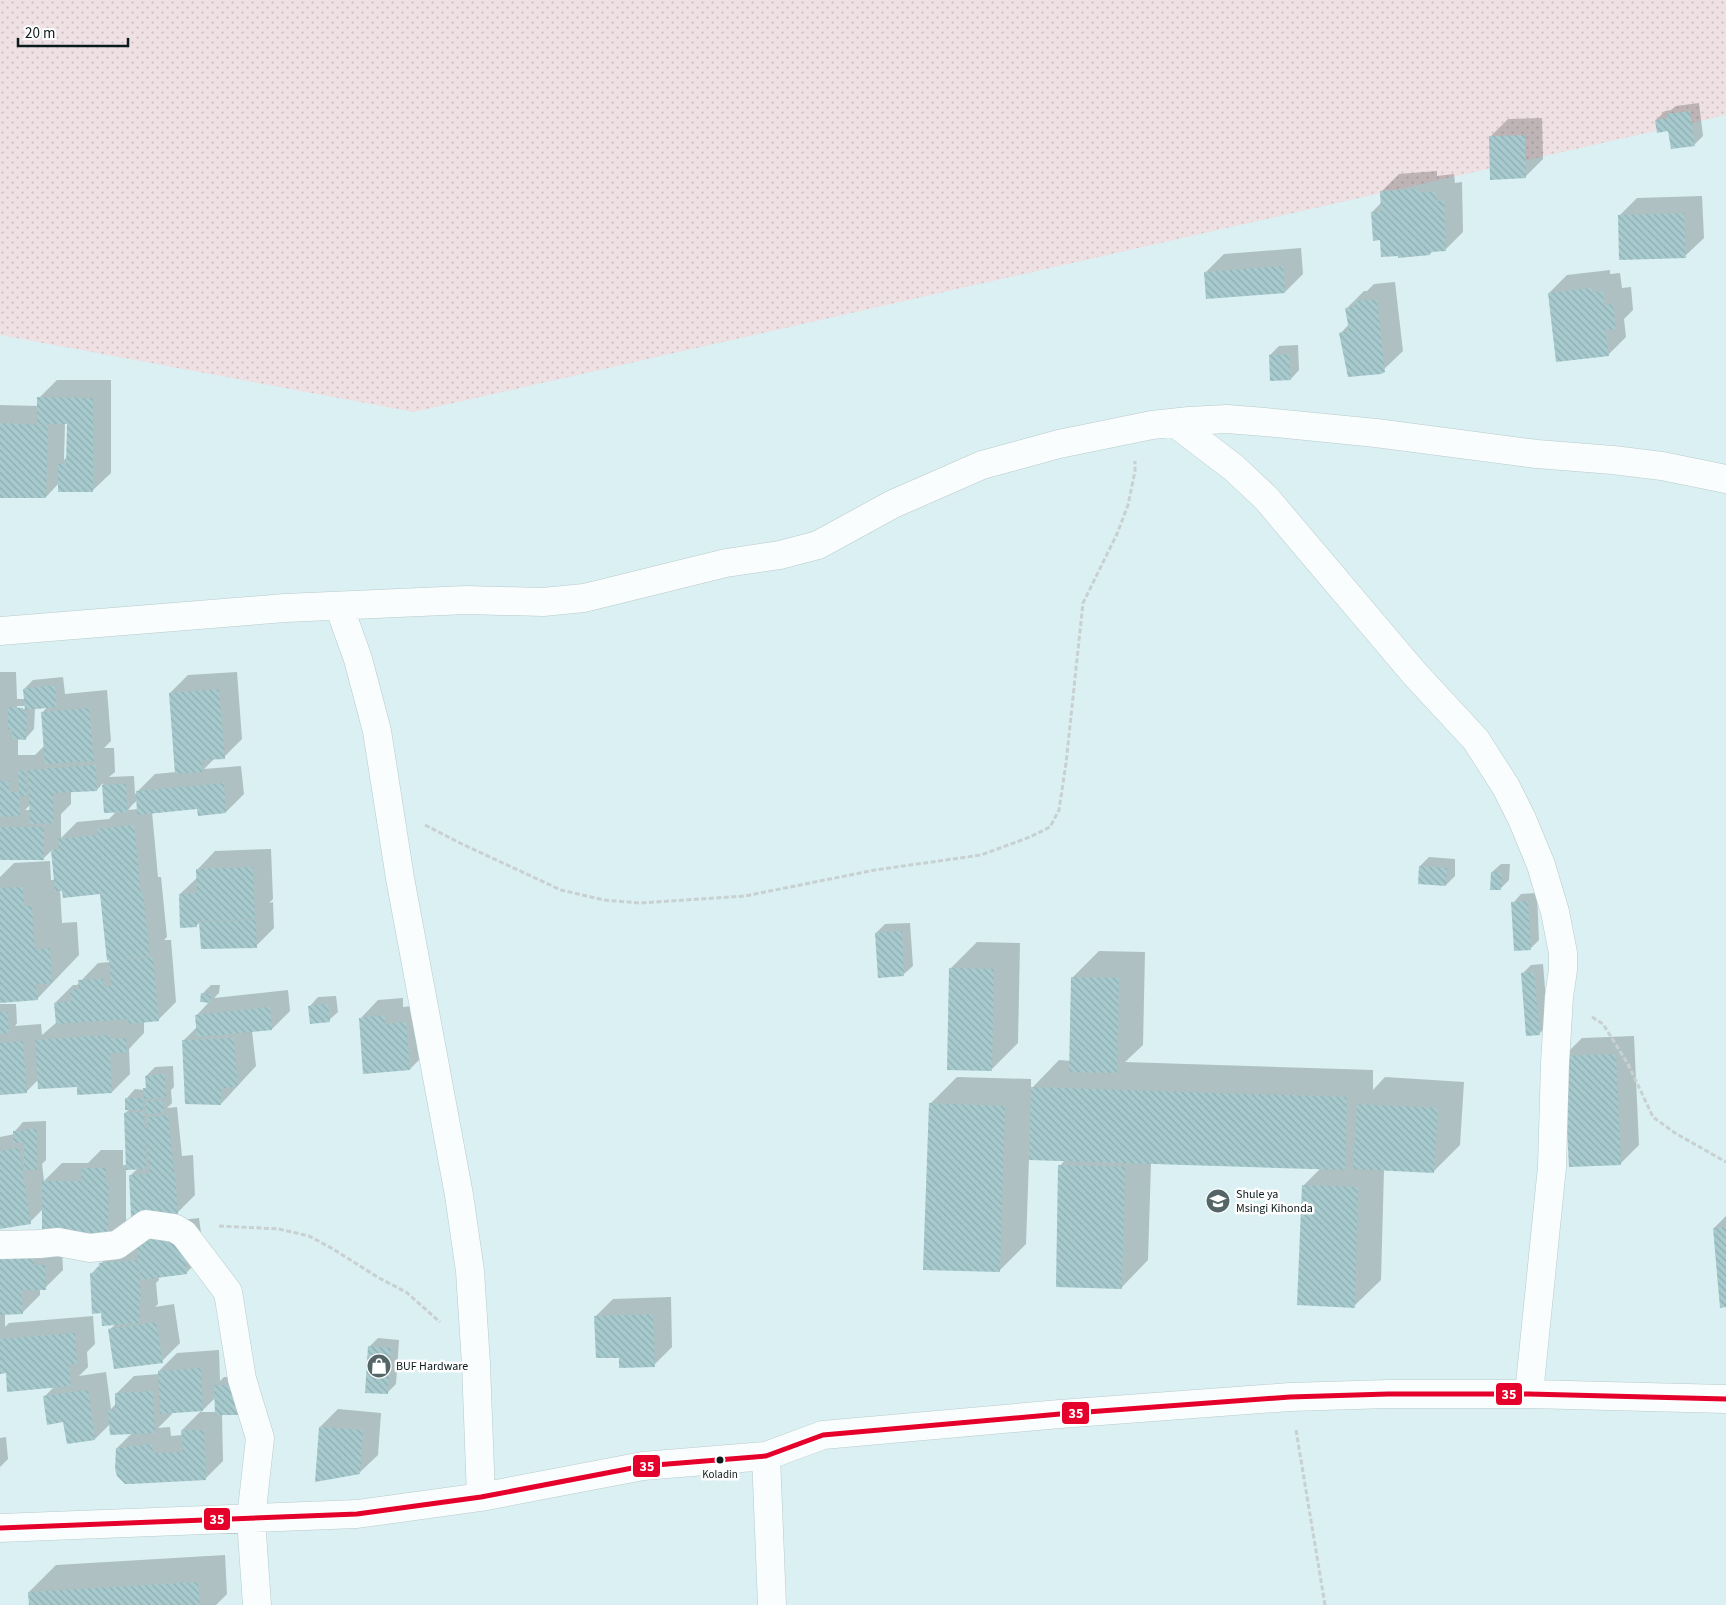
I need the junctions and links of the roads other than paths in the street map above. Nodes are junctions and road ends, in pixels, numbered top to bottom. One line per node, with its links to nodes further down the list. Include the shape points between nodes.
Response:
1 (1175, 423): 2 (street, via 1227,420 1290,424 1662,466); 3 (street, via 1059,444 982,465 893,504 818,545 780,555 726,563 584,598 542,602 466,600); 6 (street, via 1234,468 1266,498 1414,673 1476,740 1506,787 1541,865 1555,912 1563,970 1552,1167)
2 (1726, 479)
3 (339, 606): 4 (street); 9 (street, via 368,691 377,731 400,878 460,1195 470,1271)
4 (0, 631)
5 (0, 1244): 10 (street, via 58,1242 90,1248 117,1245 146,1224 174,1228 184,1234 228,1292 242,1379 260,1438)
6 (1529, 1394): 7 (street); 8 (street, via 1290,1397 1051,1414 823,1435)
7 (1726, 1399)
8 (766, 1456): 9 (street, via 642,1466); 13 (street)
9 (481, 1497): 10 (street, via 357,1514)
10 (251, 1519): 11 (street); 12 (street)
11 (0, 1528)
12 (257, 1605)
13 (772, 1605)

